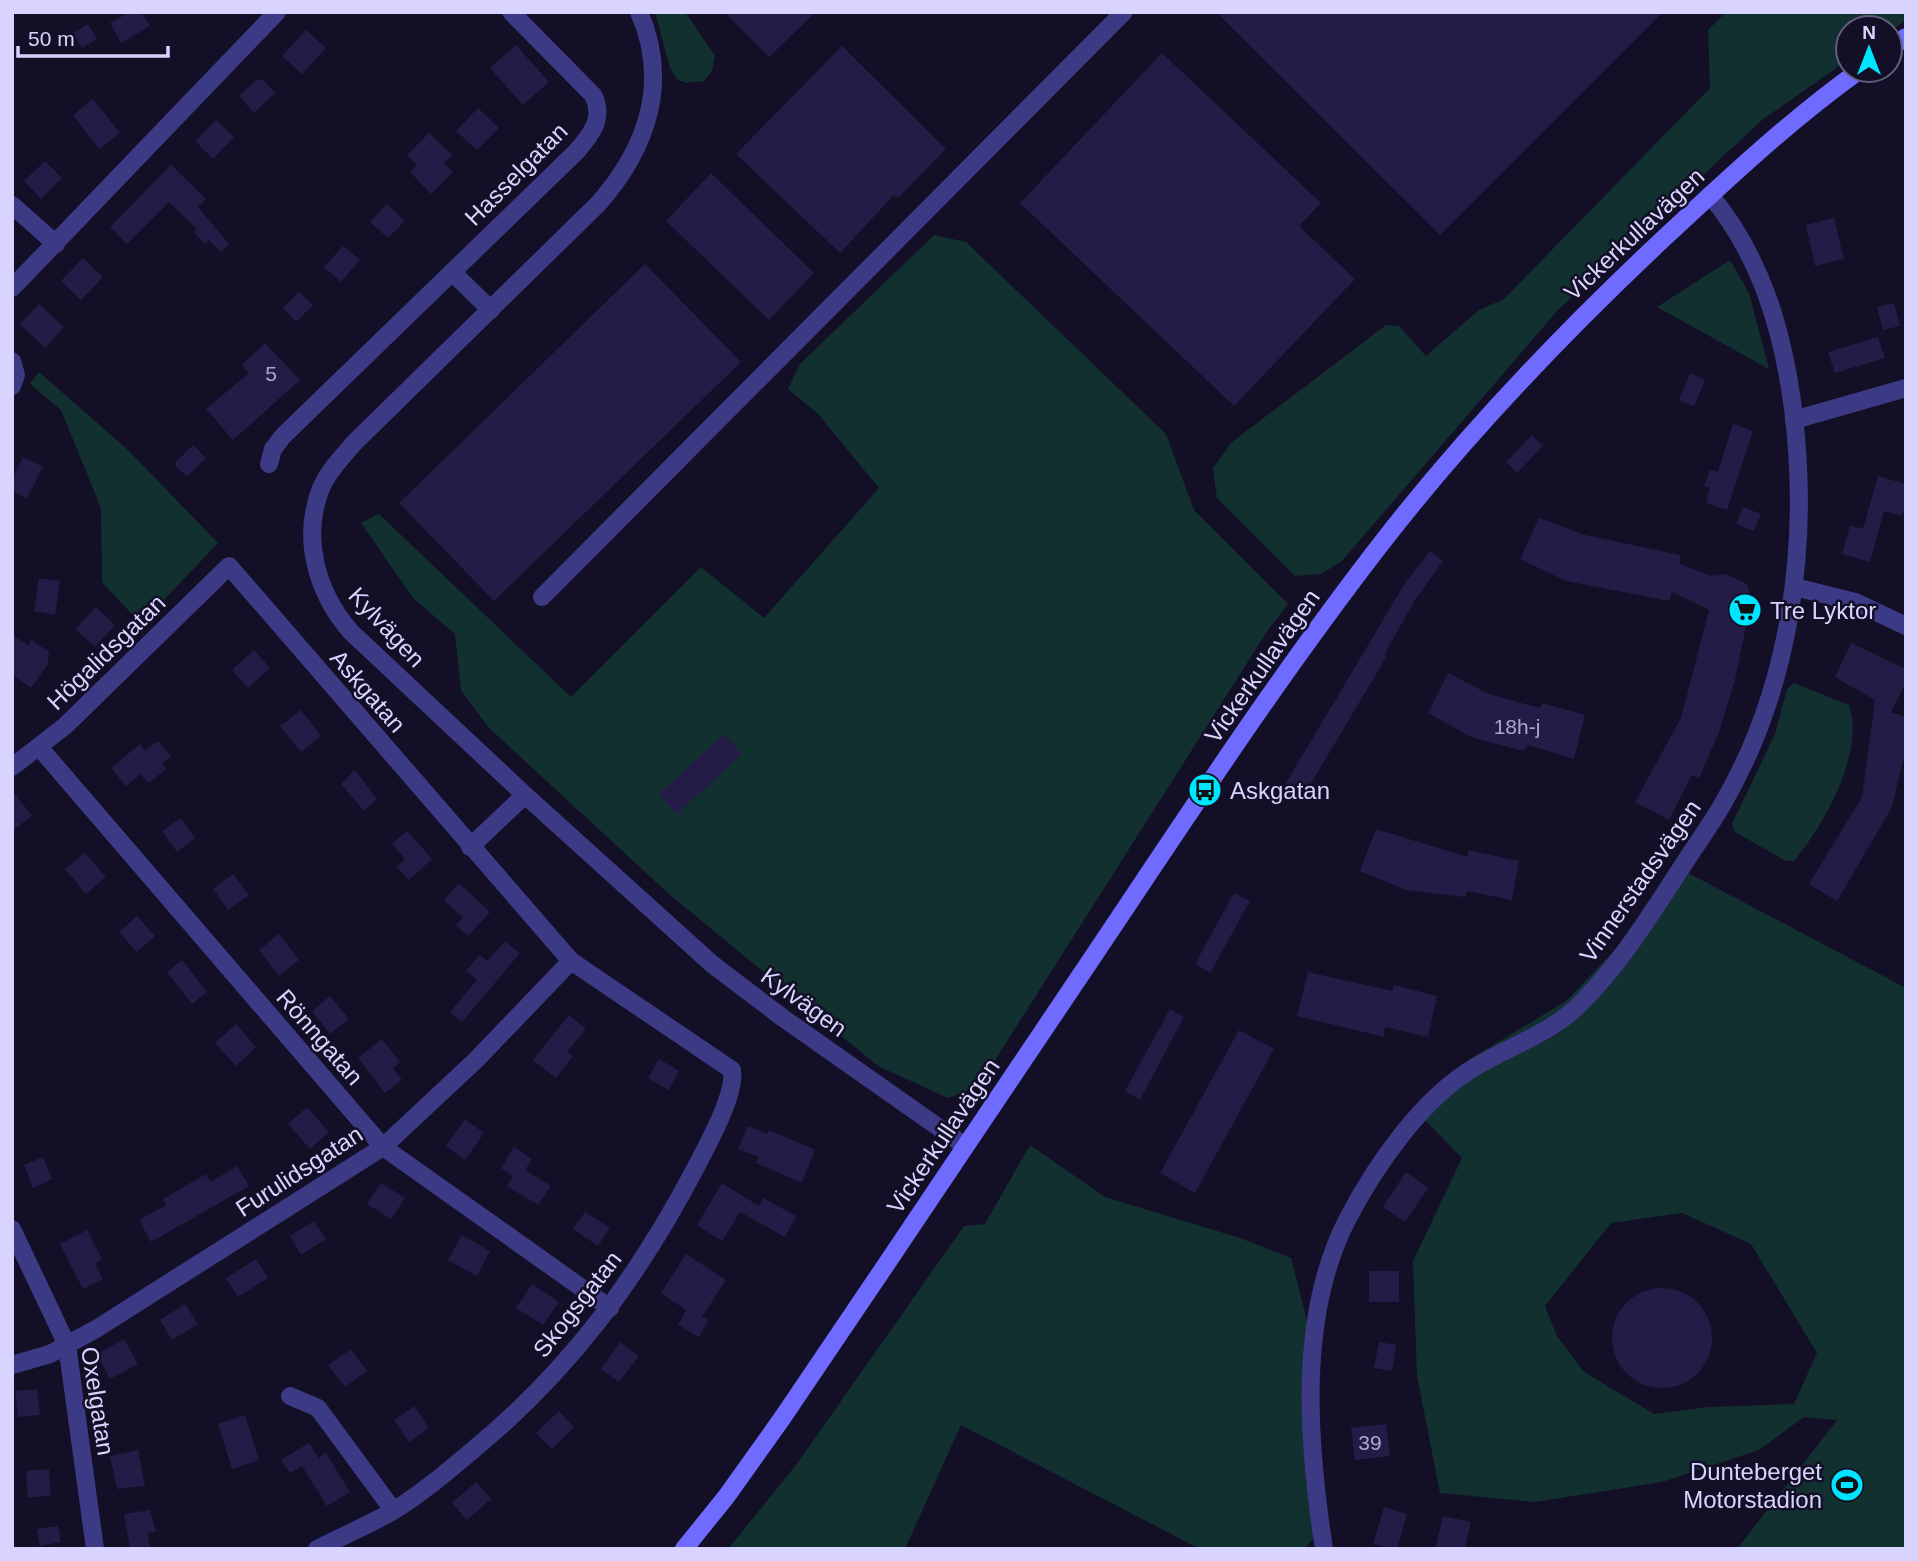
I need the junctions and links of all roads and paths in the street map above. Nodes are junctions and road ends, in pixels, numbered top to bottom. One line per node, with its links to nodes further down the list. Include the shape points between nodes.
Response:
1 (277, 12): 8 (street)
2 (511, 12): 9 (street, Hasselgatan, via 593,95 596,127)
3 (639, 12): 11 (street, Kylvägen, via 653,78 649,113 633,158 599,203)
4 (1124, 12): 19 (street)
5 (1843, 84): 6 (main road, Vickerkullavägen)
6 (1710, 195): 15 (street, Vinnerstadsvägen, via 1761,276 1785,363); 27 (main road, Vickerkullavägen, via 1557,341 1490,412 1387,537 1276,686)
7 (12, 205): 8 (street)
8 (56, 244): 10 (street)
9 (452, 272): 11 (street); 16 (street, Hasselgatan, via 283,436)
10 (12, 288)
11 (491, 310): 23 (street, Kylvägen, via 327,476 316,506 314,562 327,600 351,632)
12 (12, 361): 13 (street, via 16,375)
13 (12, 386)
14 (1906, 388): 15 (street)
15 (1794, 420): 18 (street, Vinnerstadsvägen, via 1798,503)
16 (268, 464)
17 (229, 566): 21 (street, Högalidsgatan); 24 (street, Askgatan)
18 (1795, 587): 20 (street, via 1856,602); 38 (street, Vinnerstadsvägen, via 1776,673 1745,761 1633,942 1577,1008 1544,1032 1475,1067 1434,1098 1346,1221 1325,1282 1313,1359)
19 (542, 597)
20 (1906, 626)
21 (39, 747): 22 (street, Högalidsgatan); 28 (street, Rönngatan)
22 (12, 767)
23 (525, 795): 24 (street); 27 (street, Kylvägen, via 712,964)
24 (470, 847): 25 (street, Askgatan)
25 (571, 961): 26 (street, Askgatan, via 727,1065); 28 (street, Furulidsgatan, via 476,1060)
26 (733, 1076): 30 (street, Skogsgatan, via 718,1121 680,1199)
27 (965, 1146): 37 (main road, Vickerkullavägen, via 783,1417)
28 (383, 1147): 30 (street, Rönngatan); 31 (street, Furulidsgatan)
29 (12, 1228): 31 (street, Oxelgatan)
30 (610, 1308): 34 (street, Skogsgatan, via 558,1372 513,1417)
31 (67, 1345): 32 (street, Furulidsgatan); 35 (street, Oxelgatan)
32 (12, 1364)
33 (290, 1395): 34 (street, via 318,1408)
34 (393, 1510): 36 (street, Skogsgatan)
35 (95, 1549)
36 (317, 1549)
37 (684, 1549)
38 (1324, 1549)

